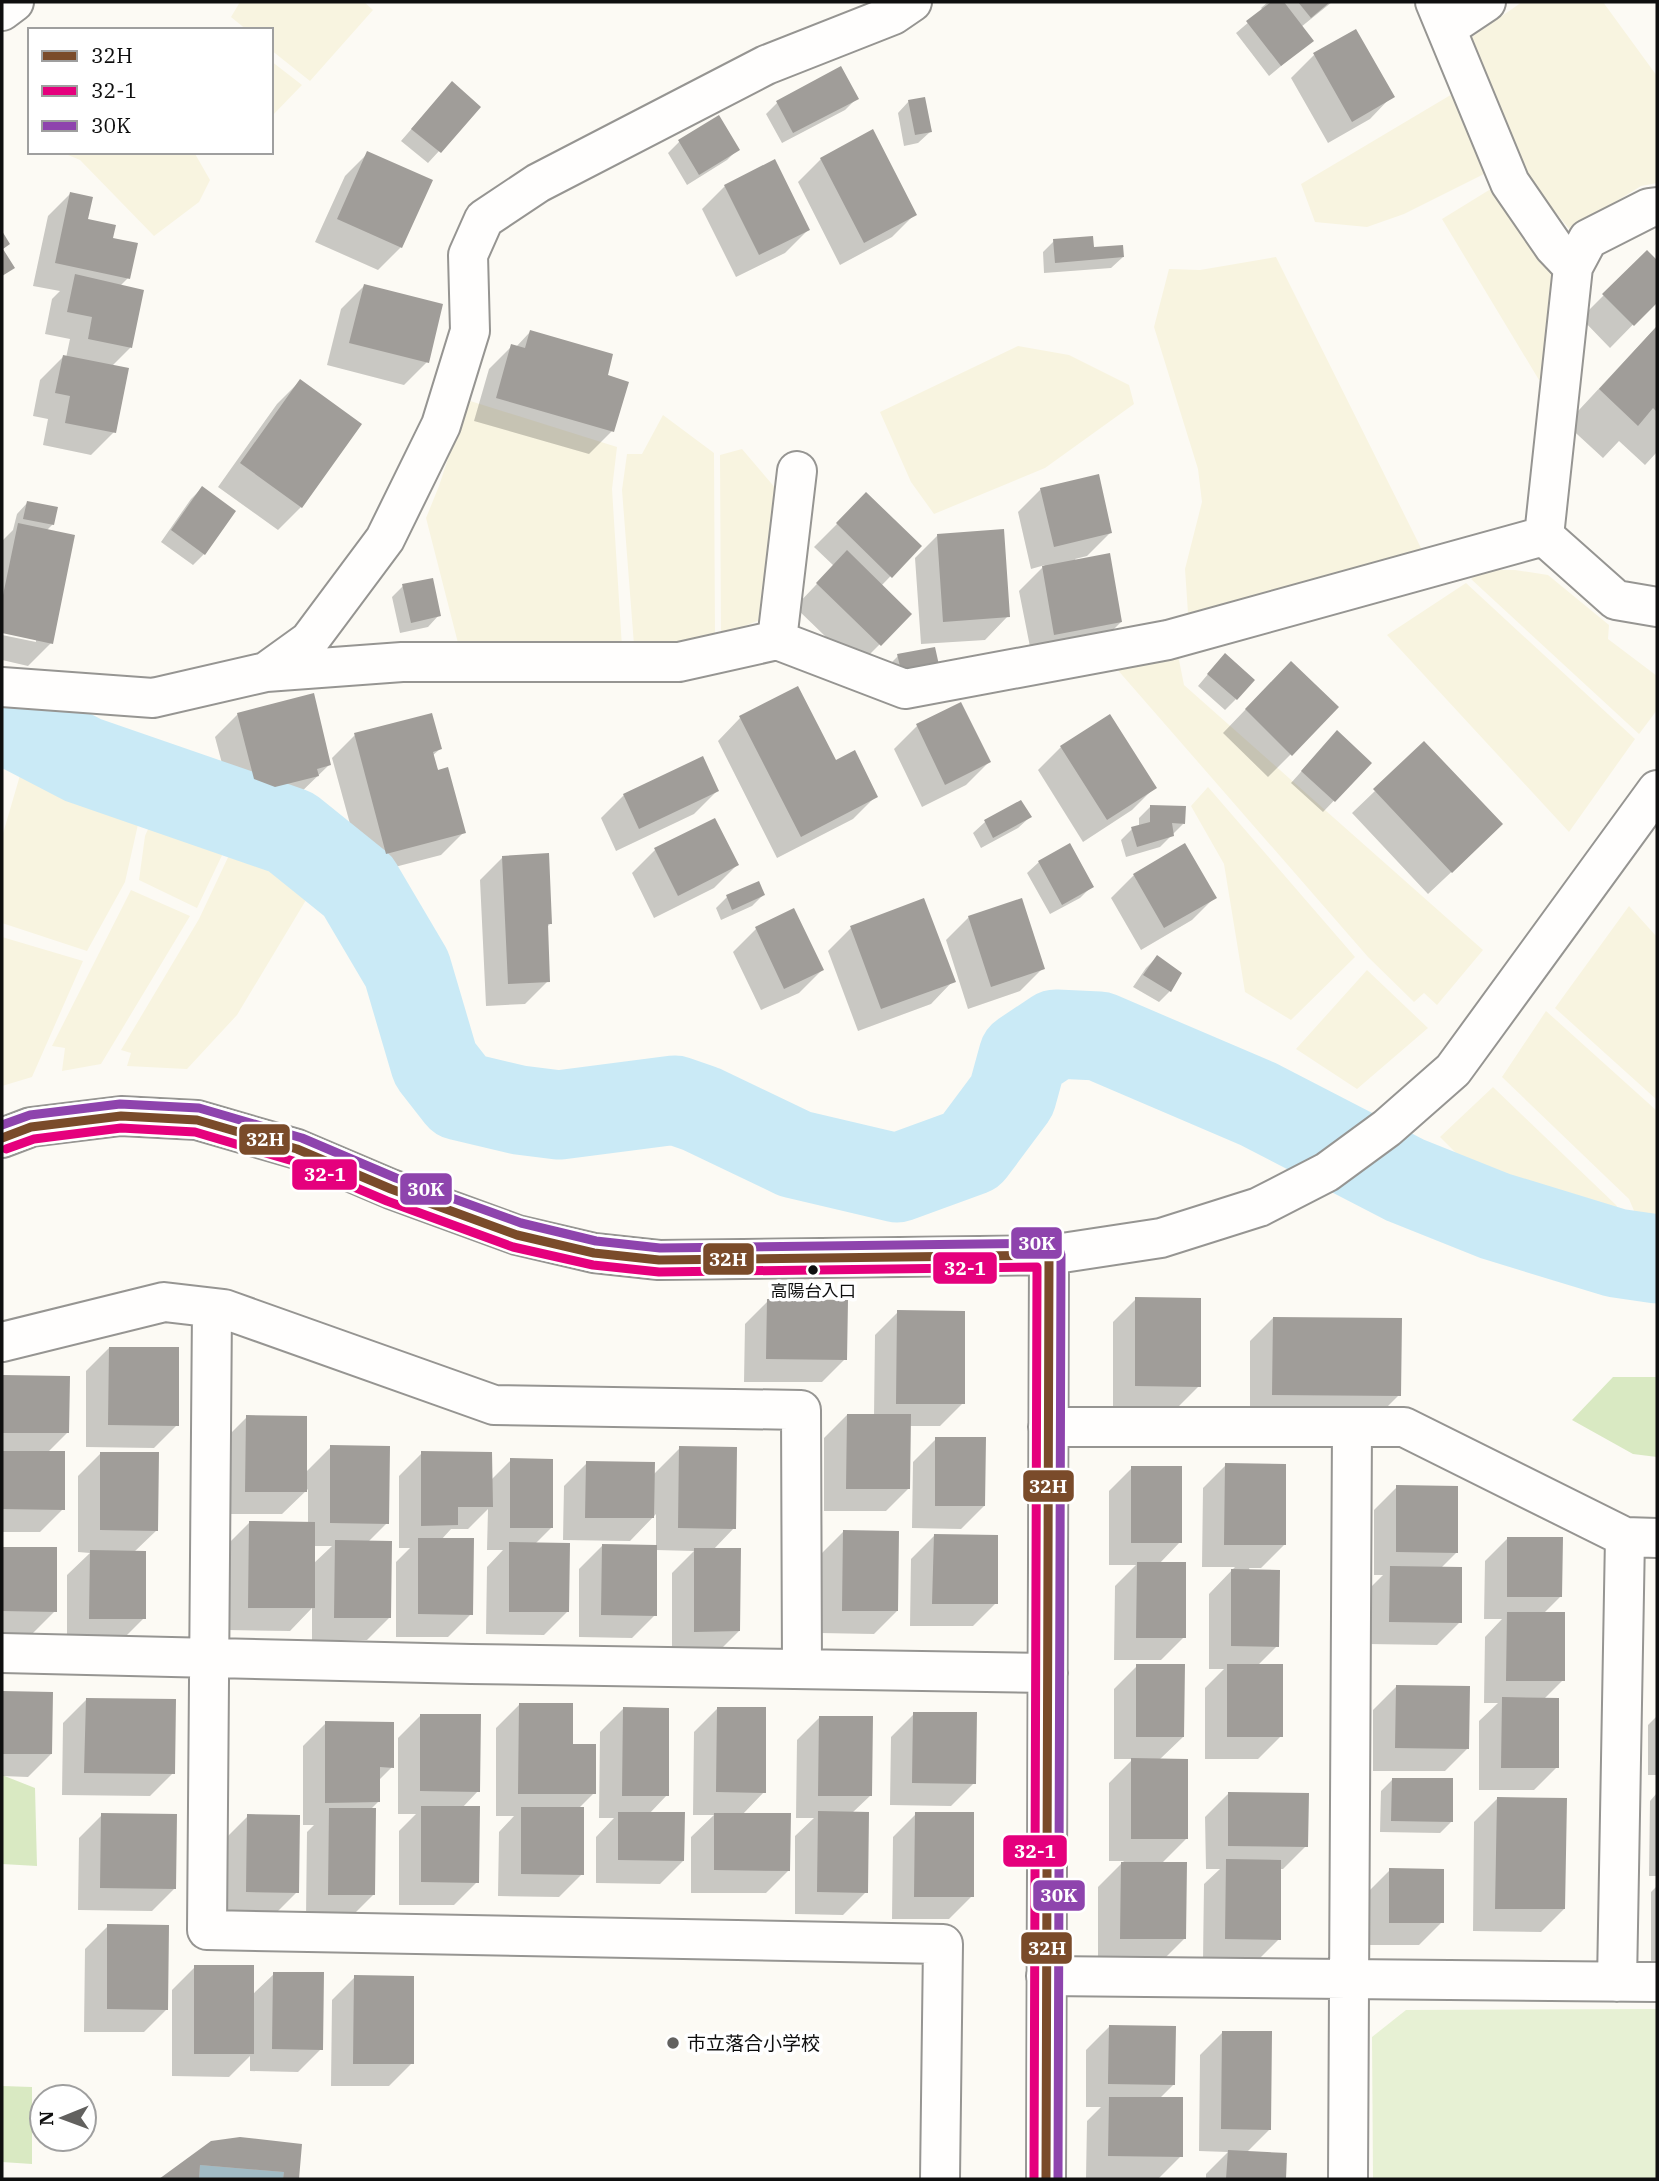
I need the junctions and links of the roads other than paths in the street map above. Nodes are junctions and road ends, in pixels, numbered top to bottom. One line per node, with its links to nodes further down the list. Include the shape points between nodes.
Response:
1 (14, 2): 4 (street)
2 (912, 2): 12 (street, via 893,15 765,65 538,183 484,219 468,255 470,331 441,425 385,539 309,641)
3 (1486, 2): 5 (street)
4 (2, 11)
5 (1441, 15): 7 (street, via 1510,183)
6 (1657, 207): 7 (street, via 1588,239)
7 (1573, 267): 9 (street)
8 (797, 471): 11 (street)
9 (1544, 536): 10 (street, via 1616,600); 11 (street, via 1168,640 905,689)
10 (1657, 607)
11 (777, 640): 12 (street, via 679,662 402,662)
12 (266, 672): 13 (street, via 153,698)
13 (2, 687)
14 (1657, 790): 16 (street, via 1453,1070 1387,1128 1327,1172 1259,1206 1161,1238)
15 (2, 1138): 16 (street, via 31,1127 121,1116 197,1120 297,1149 517,1235 594,1253 659,1260)
16 (1049, 1255): 19 (street)
17 (212, 1308): 18 (street, via 164,1302); 23 (street); 24 (street, via 494,1405 802,1410)
18 (2, 1342)
19 (1048, 1427): 20 (street); 25 (street)
20 (1352, 1427): 21 (street, via 1404,1427); 27 (street)
21 (1641, 1538): 28 (street)
22 (2, 1653): 23 (street)
23 (209, 1658): 24 (street); 30 (street, via 207,1930 943,1944)
24 (802, 1669): 25 (street)
25 (1048, 1673): 26 (street)
26 (1046, 1976): 27 (street); 31 (street)
27 (1349, 1979): 28 (street); 32 (street)
28 (1616, 1982): 29 (street)
29 (1657, 1982)
30 (940, 2179)
31 (1045, 2179)
32 (1348, 2179)

